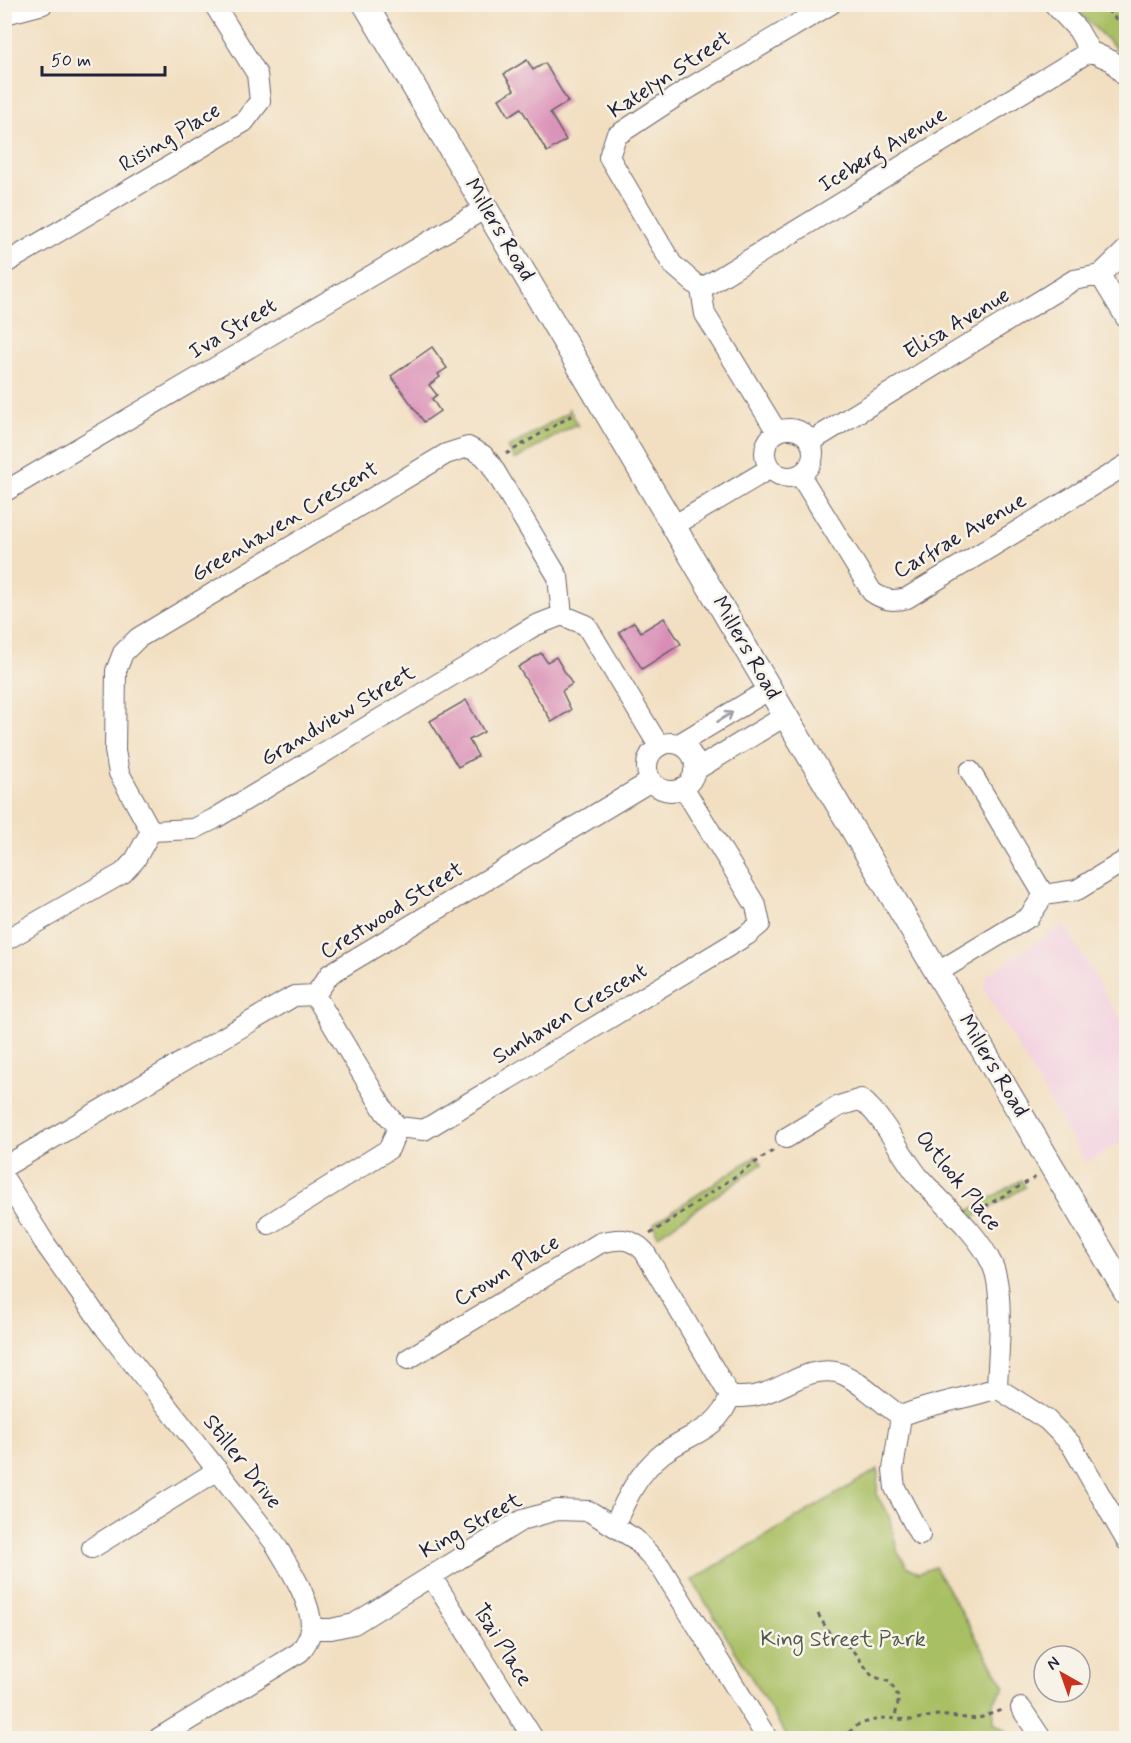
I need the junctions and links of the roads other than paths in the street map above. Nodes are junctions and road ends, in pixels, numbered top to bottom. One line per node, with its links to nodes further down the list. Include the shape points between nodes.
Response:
1 (43, 4): 6 (street)
2 (214, 4): 11 (street, Rising Place, via 257,74 260,101 244,122)
3 (365, 4): 9 (street, Millers Road)
4 (831, 4): 13 (street, Katelyn Street, via 616,136 609,158 672,264)
5 (1054, 4): 7 (street, via 1078,30)
6 (5, 14)
7 (1090, 51): 8 (street, via 1112,62); 13 (street, Iceberg Avenue)
8 (1126, 77)
9 (486, 208): 20 (street, Iva Street); 21 (street, Millers Road)
10 (1126, 250): 12 (street)
11 (4, 264)
12 (1100, 275): 14 (street); 16 (street, Elisa Avenue, via 1074,280)
13 (701, 289): 15 (street, via 705,314)
14 (1126, 318)
15 (777, 432): 16 (street, via 800,431); 18 (street, via 766,444 765,461)
16 (810, 442): 19 (street, via 811,464)
17 (1126, 465): 19 (street, Carfrae Avenue, via 895,601 872,592)
18 (769, 468): 19 (street, via 783,477); 21 (street)
19 (800, 475)
20 (4, 492)
21 (675, 525): 23 (street, Millers Road)
22 (562, 615): 26 (street, via 586,625); 30 (street, Grandview Street, via 534,626 214,819 194,829); 30 (street, Greenhaven Crescent, via 558,577 490,463 468,447 446,454 138,638 123,653 116,671 115,751 119,773)
23 (770, 689): 24 (street, Millers Road); 25 (street, one-way to 23)
24 (785, 716): 28 (street); 34 (street, Millers Road)
25 (679, 744): 26 (street); 28 (street, via 692,755)
26 (659, 746): 29 (street, via 648,758)
27 (970, 771): 32 (street)
28 (689, 779): 29 (street, via 662,789); 36 (street, Sunhaven Crescent, via 756,906 760,924 424,1130)
29 (651, 781): 35 (street, Crestwood Street, via 330,974)
30 (151, 831): 33 (street, via 123,873)
31 (1126, 860): 32 (street, via 1077,890)
32 (1044, 895): 34 (street, via 1029,917)
33 (4, 940)
34 (938, 972): 41 (street, Millers Road)
35 (315, 995): 36 (street, via 385,1112); 38 (street, Crestwood Street, via 294,996)
36 (398, 1127): 40 (street, via 389,1149)
37 (786, 1138): 43 (street, Outlook Place, via 838,1106 861,1099 875,1111 917,1174 980,1244 993,1265 998,1286)
38 (4, 1167)
39 (4, 1178): 46 (street, Stiller Drive, via 94,1314)
40 (269, 1224)
41 (1126, 1292)
42 (408, 1359): 44 (street, Crown Place, via 600,1243 619,1238 636,1243 644,1251)
43 (998, 1388): 45 (street); 49 (street, via 1047,1420 1071,1444)
44 (730, 1396): 45 (street, via 747,1399 812,1372 837,1372); 47 (street, via 725,1412 707,1428 663,1453 644,1472)
45 (901, 1416): 48 (street, via 893,1470 895,1488)
46 (218, 1470): 50 (street); 52 (street, Stiller Drive, via 274,1542 307,1607)
47 (614, 1526): 51 (street, King Street, via 589,1511 557,1510 522,1520); 56 (street, King Street, via 635,1539 660,1566)
48 (920, 1535)
49 (1126, 1540)
50 (92, 1548)
51 (431, 1576): 52 (street, King Street, via 354,1624); 55 (street, Tsai Place)
52 (312, 1629): 54 (street, via 300,1652)
53 (1021, 1708): 57 (street)
54 (159, 1738)
55 (533, 1738)
56 (766, 1738)
57 (1041, 1738)

